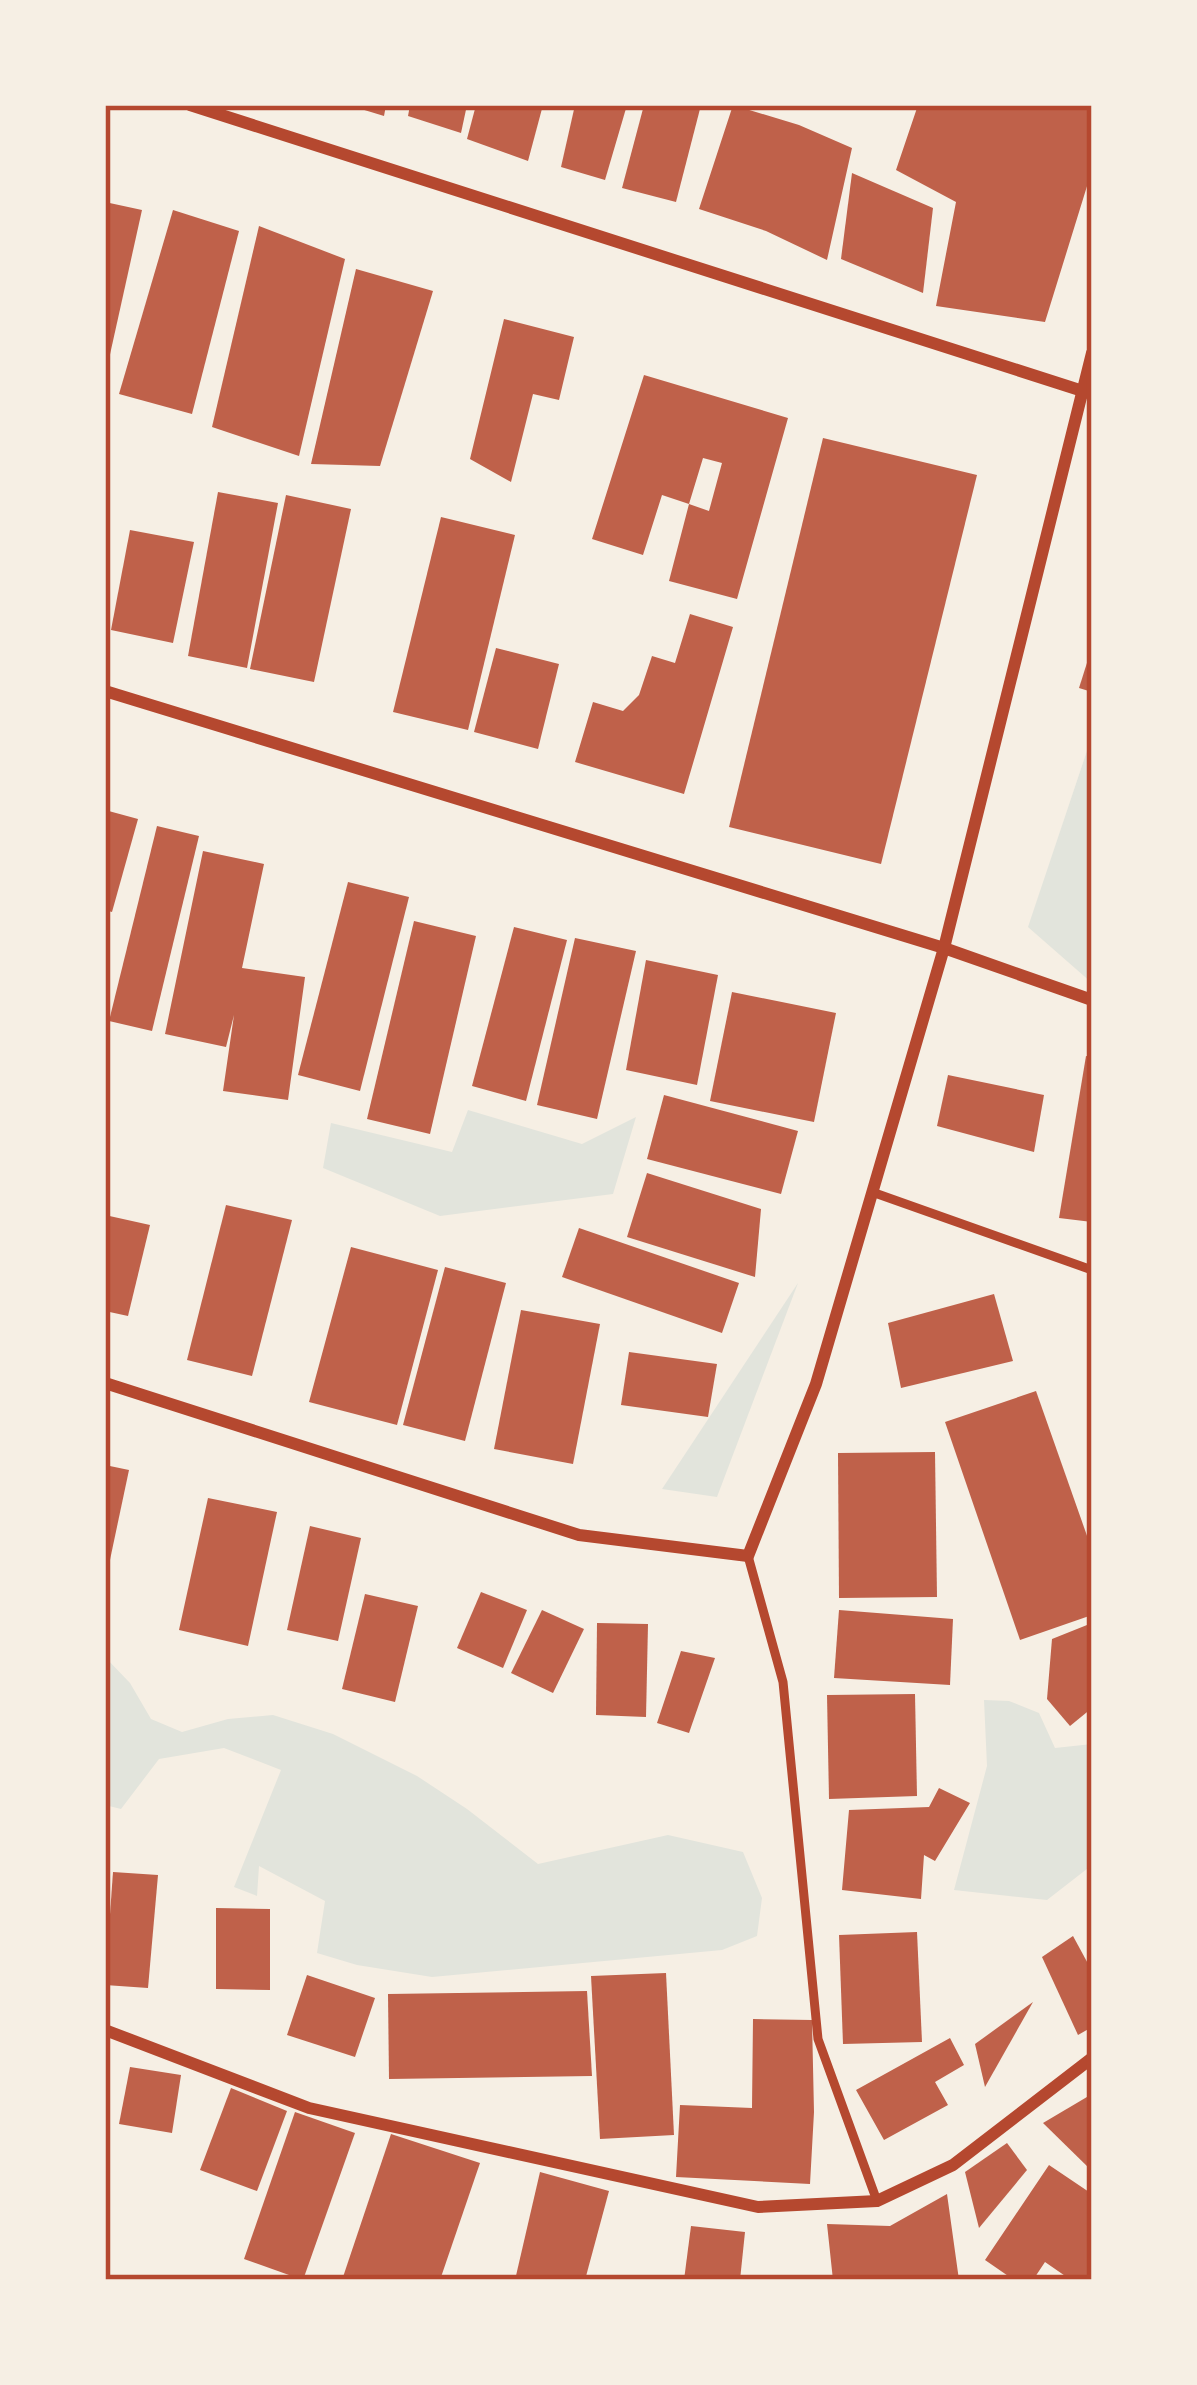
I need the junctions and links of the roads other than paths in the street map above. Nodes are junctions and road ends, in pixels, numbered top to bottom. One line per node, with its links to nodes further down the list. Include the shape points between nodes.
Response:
1 (190, 105): 3 (street)
2 (1092, 353): 3 (street)
3 (1087, 392): 5 (street)
4 (105, 691): 5 (street)
5 (944, 948): 6 (street); 7 (street)
6 (1092, 1000)
7 (872, 1192): 8 (lane); 10 (street, via 816,1384)
8 (1092, 1270)
9 (105, 1383): 10 (street, via 579,1535)
10 (748, 1556): 13 (lane, via 783,1682 818,2038)
11 (105, 2030): 13 (street, via 354,2118 758,2207)
12 (1092, 2058): 13 (street, via 953,2165)
13 (877, 2201)

